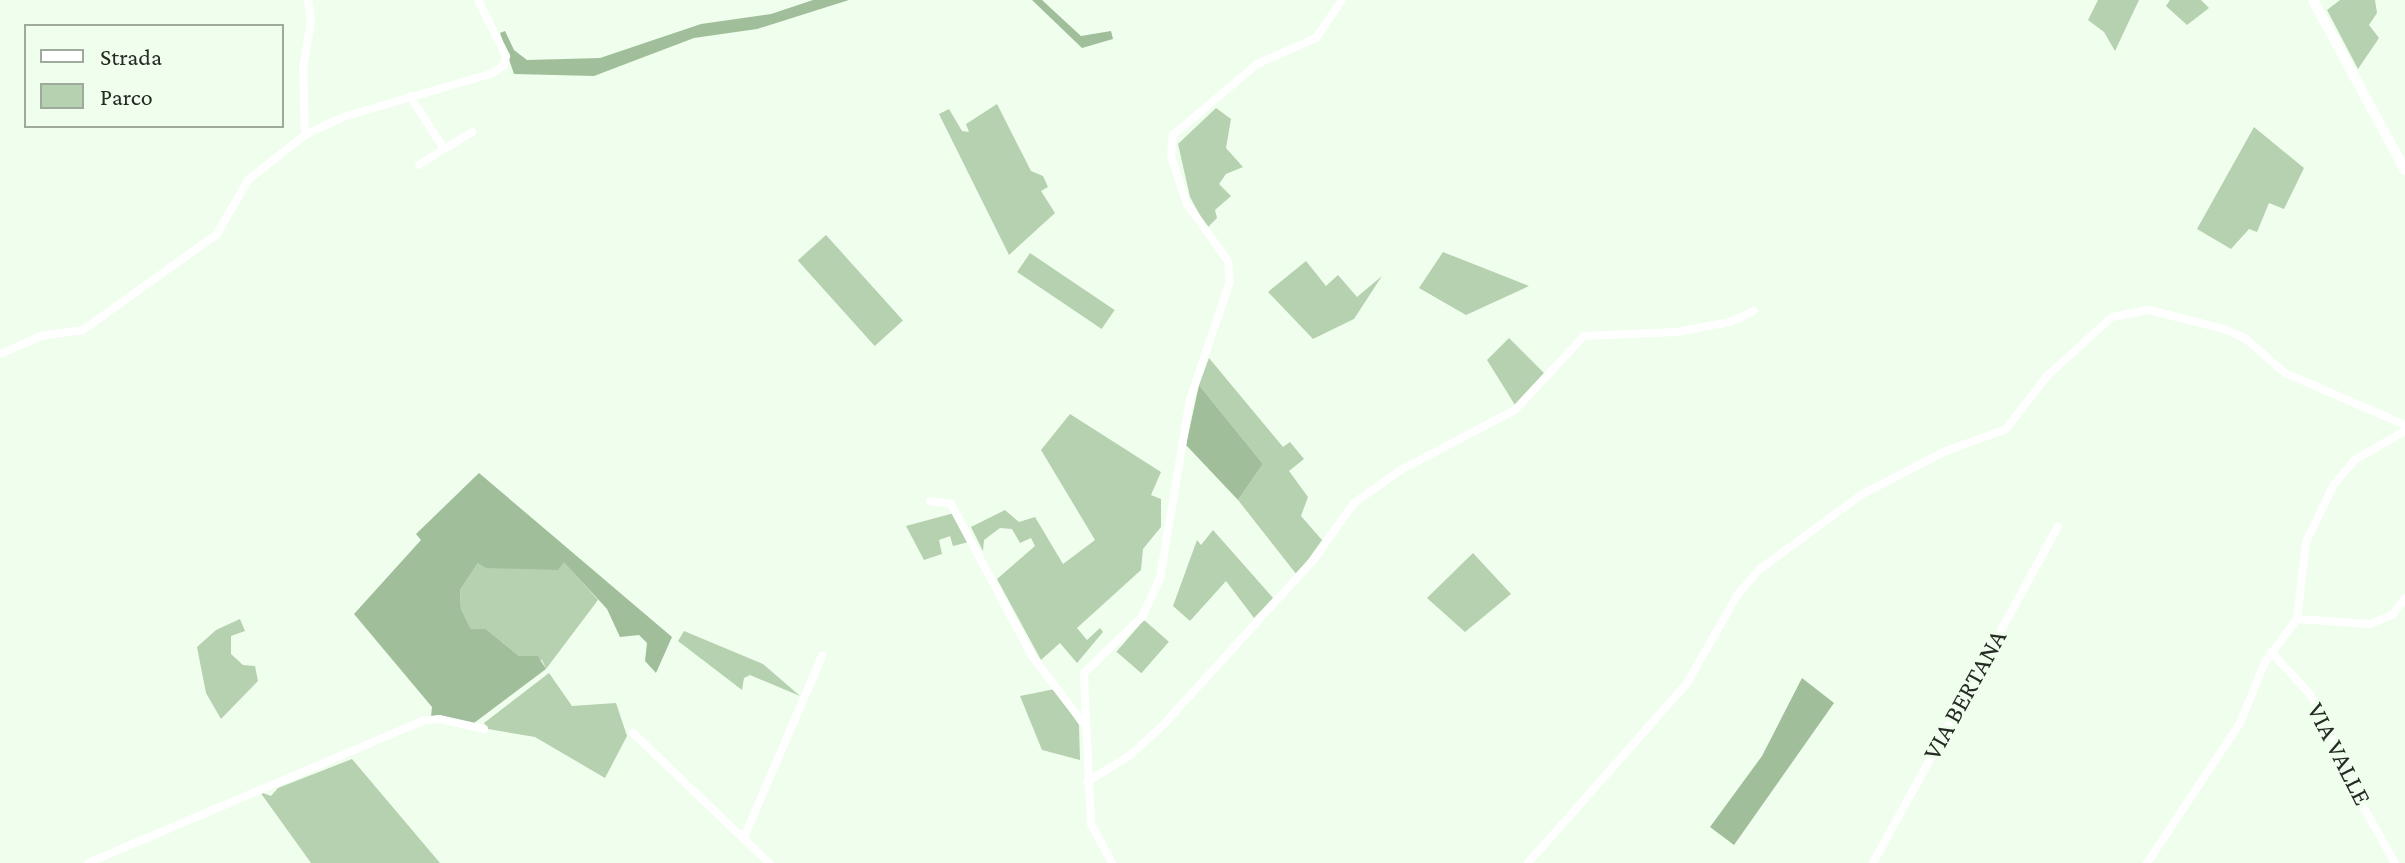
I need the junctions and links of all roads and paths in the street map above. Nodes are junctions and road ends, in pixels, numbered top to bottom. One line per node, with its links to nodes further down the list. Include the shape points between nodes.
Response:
1 (308, 0): 7 (street)
2 (478, 0): 5 (street, via 506,56 504,65 493,73)
3 (1342, 0): 20 (street, via 1316,38 1257,64 1173,135 1171,156 1187,204 1228,261 1230,281 1190,399 1160,578 1142,617 1084,673)
4 (2313, 0): 10 (street)
5 (410, 96): 7 (street); 8 (street)
6 (472, 132): 8 (street)
7 (305, 135): 12 (street, via 248,180 217,234 83,330 41,336)
8 (444, 149): 9 (street)
9 (419, 165)
10 (2405, 170)
11 (1754, 311): 23 (street, via 1730,322 1676,332 1584,336 1507,415 1401,470 1354,503 1277,603 1164,724 1132,754)
12 (0, 354)
13 (2405, 428): 17 (street, via 2356,459 2334,484 2304,549); 28 (street, via 2285,373 2246,339 2224,329 2149,310 2112,317 2047,376 2006,429 1946,451 1861,495 1760,569 1738,594 1687,683)
14 (930, 501): 20 (street, via 951,504 1032,656)
15 (2058, 527): 29 (street, VIA BERTANA)
16 (2405, 599): 17 (street, via 2392,615 2370,624)
17 (2297, 619): 18 (street)
18 (2271, 652): 30 (street, via 2240,723); 31 (street, VIA VALLE, via 2309,693 2327,722 2351,785)
19 (822, 656): 24 (street)
20 (1084, 724): 23 (street)
21 (484, 729): 25 (street, via 439,719 422,721)
22 (633, 733): 24 (street)
23 (1087, 782): 27 (street, via 1091,824)
24 (745, 835): 26 (street)
25 (88, 863)
26 (769, 863)
27 (1112, 863)
28 (1528, 863)
29 (1873, 863)
30 (2147, 863)
31 (2395, 863)

